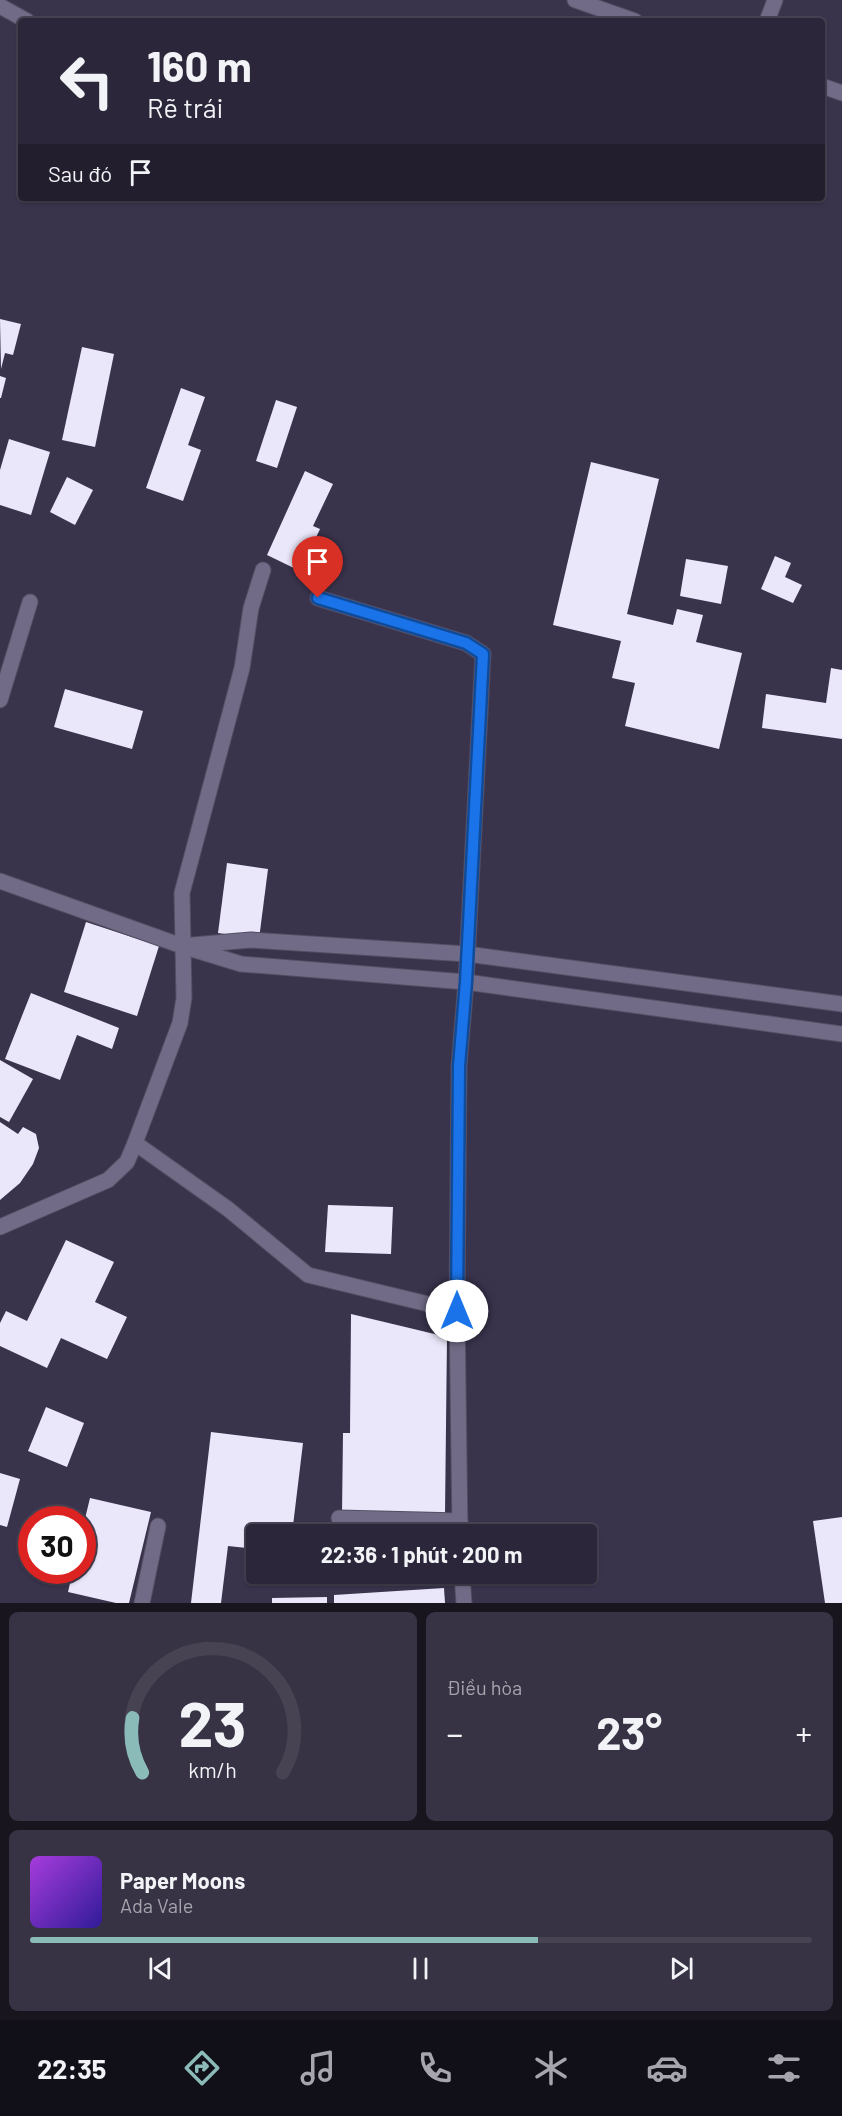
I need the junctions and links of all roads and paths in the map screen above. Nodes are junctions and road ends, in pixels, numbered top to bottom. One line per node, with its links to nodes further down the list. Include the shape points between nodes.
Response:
1 (575, 0): 5 (street)
2 (775, 0): 6 (street)
3 (0, 6): 4 (street)
4 (22, 18)
5 (626, 18)
6 (768, 18)
7 (825, 87): 8 (street)
8 (842, 93)
9 (263, 570): 14 (street, via 251,608 243,668 182,893)
10 (318, 598): 15 (street, via 466,643 483,654)
11 (30, 602): 12 (street)
12 (0, 700)
13 (0, 881): 14 (street)
14 (182, 946): 15 (street, via 251,940); 16 (street, via 241,964); 19 (street, via 184,998 180,1023)
15 (467, 954): 16 (street); 17 (street)
16 (466, 982): 18 (street); 21 (street, via 459,1066)
17 (842, 1004)
18 (842, 1035)
19 (135, 1143): 20 (street, via 127,1162 108,1180); 21 (street, via 228,1209 308,1275)
20 (0, 1227)
21 (457, 1311): 24 (street)
22 (339, 1518): 23 (street)
23 (412, 1524)
24 (460, 1524)
25 (158, 1526): 27 (street)
26 (463, 1584): 28 (street)
27 (142, 1603)
28 (464, 1603)

